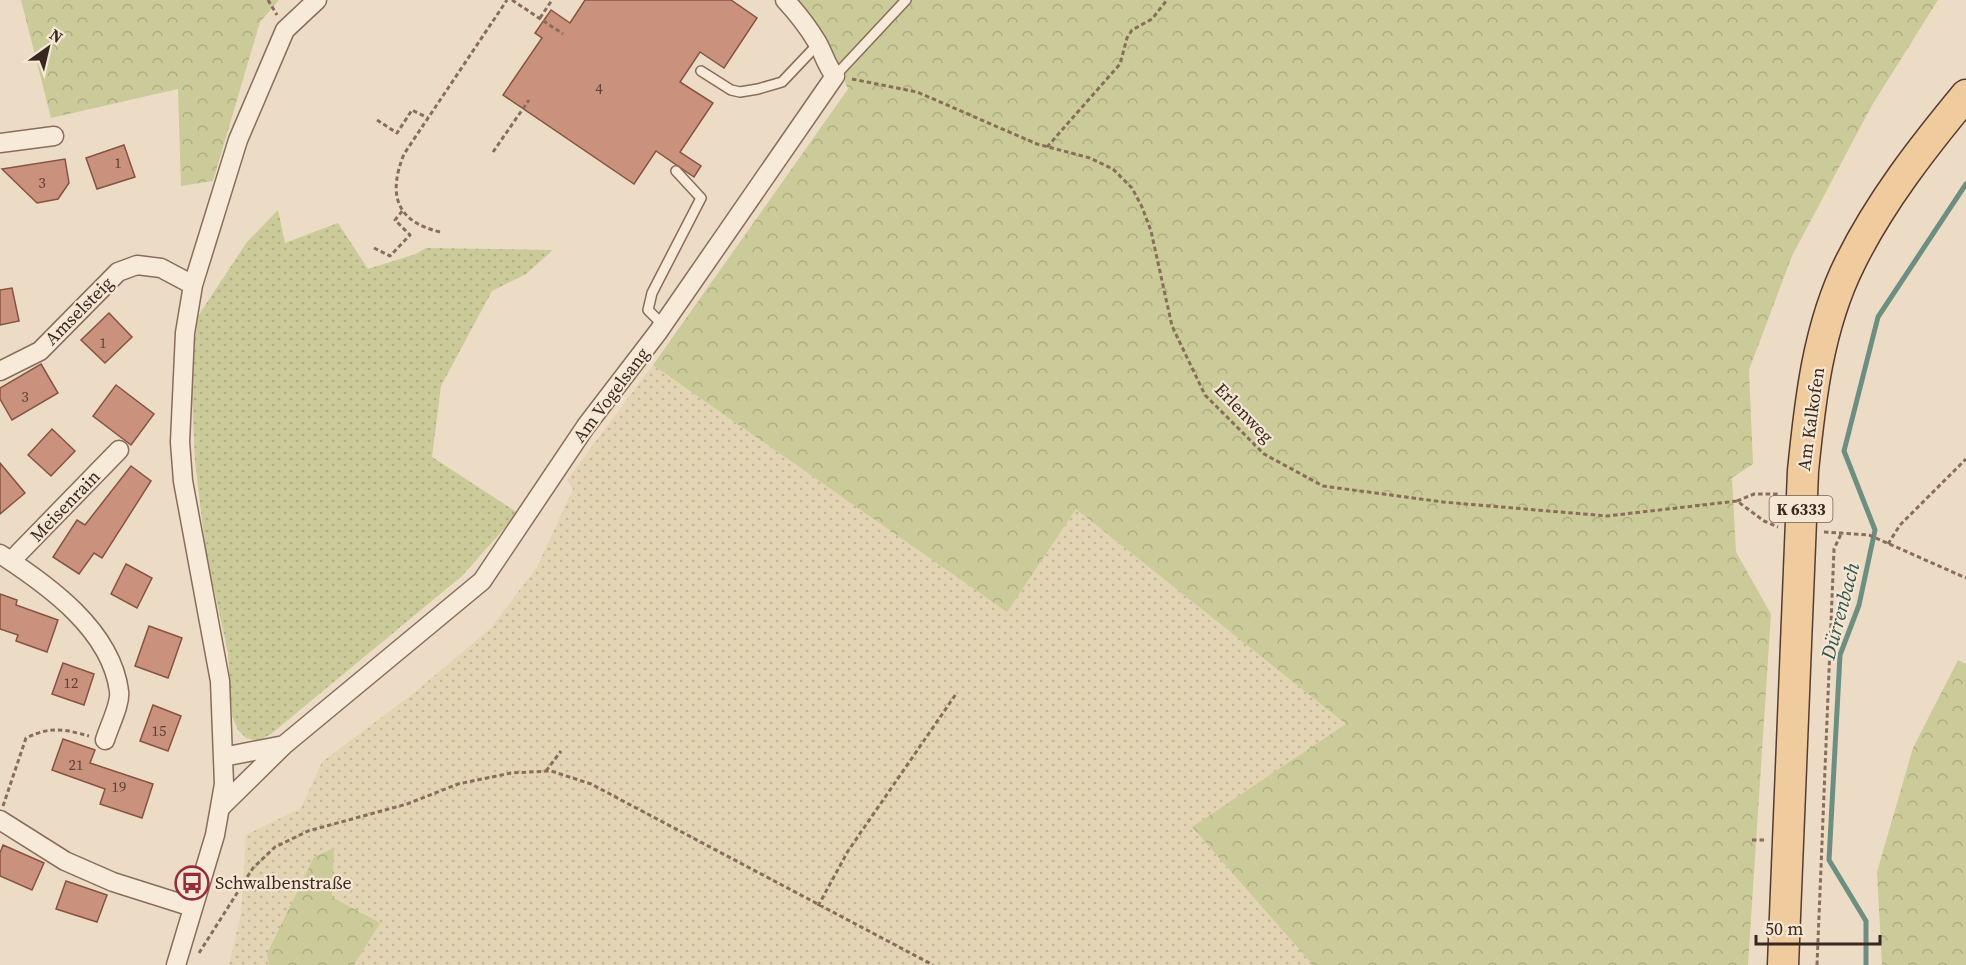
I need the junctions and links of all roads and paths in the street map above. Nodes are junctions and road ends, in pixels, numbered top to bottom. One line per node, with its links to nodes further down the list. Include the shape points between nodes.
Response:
1 (317, 0): 25 (street, via 285,30 238,140)
2 (507, 0): 15 (path)
3 (512, 0): 8 (path)
4 (552, 0): 8 (path)
5 (785, 0): 10 (street)
6 (906, 0): 12 (lane)
7 (1167, 0): 19 (path, via 1152,18 1132,30 1120,64)
8 (540, 18): 9 (path)
9 (562, 34)
10 (818, 45): 11 (lane, via 782,82 758,89 731,90); 12 (street)
11 (701, 71)
12 (835, 76): 19 (path, Erlenweg, via 917,92); 26 (street, Am Vogelsang)
13 (1966, 95): 30 (main road, Am Kalkofen / K 6333, via 1886,201 1849,264 1825,331 1810,398)
14 (529, 100): 20 (path)
15 (428, 117): 16 (path, via 412,110 397,133); 22 (path, via 395,176 397,198)
16 (377, 120)
17 (54, 136): 18 (street)
18 (0, 143)
19 (1047, 147): 31 (path, Erlenweg, via 1090,158 1113,169 1132,188 1151,231 1172,326 1205,396 1264,454 1323,486 1443,502 1607,516)
20 (493, 152)
21 (676, 171): 26 (lane, via 701,198 652,293 648,310)
22 (403, 210): 23 (path, via 421,227); 24 (path, via 395,220 410,235 390,256)
23 (440, 231)
24 (374, 248)
25 (193, 285): 27 (street, Amselsteig, via 161,268 137,265 118,272 40,351); 42 (street, via 182,373 181,452 220,681)
26 (663, 325): 40 (street, Am Vogelsang, via 586,426 482,580)
27 (0, 371)
28 (118, 450): 36 (street, Meisenrain)
29 (1966, 459): 35 (path, via 1900,525)
30 (1801, 500): 31 (path, Erlenweg, via 1780,494 1754,494); 50 (main road, Am Kalkofen / K 6333)
31 (1737, 501): 32 (path, via 1764,521)
32 (1785, 530)
33 (1814, 532): 34 (path)
34 (1842, 532): 35 (path, via 1869,535); 51 (path, via 1834,549)
35 (1888, 544): 37 (path)
36 (5, 558): 39 (street, Meisenrain, via 83,619 111,662 120,693)
37 (1966, 578)
38 (956, 694): 46 (path, via 848,851)
39 (105, 740): 45 (path, via 45,729 26,738)
40 (284, 745): 42 (street, Am Vogelsang); 44 (street, Am Vogelsang)
41 (561, 752): 43 (path)
42 (223, 757): 44 (street)
43 (546, 771): 46 (path, via 591,784); 48 (path, via 511,773 458,784 407,804 308,831 275,847 253,868 196,958)
44 (220, 808): 47 (street)
45 (0, 818): 47 (street, via 65,861 113,882)
46 (818, 906): 49 (path)
47 (192, 907): 48 (street)
48 (177, 959)
49 (933, 965)
50 (1784, 965)
51 (1817, 965)

